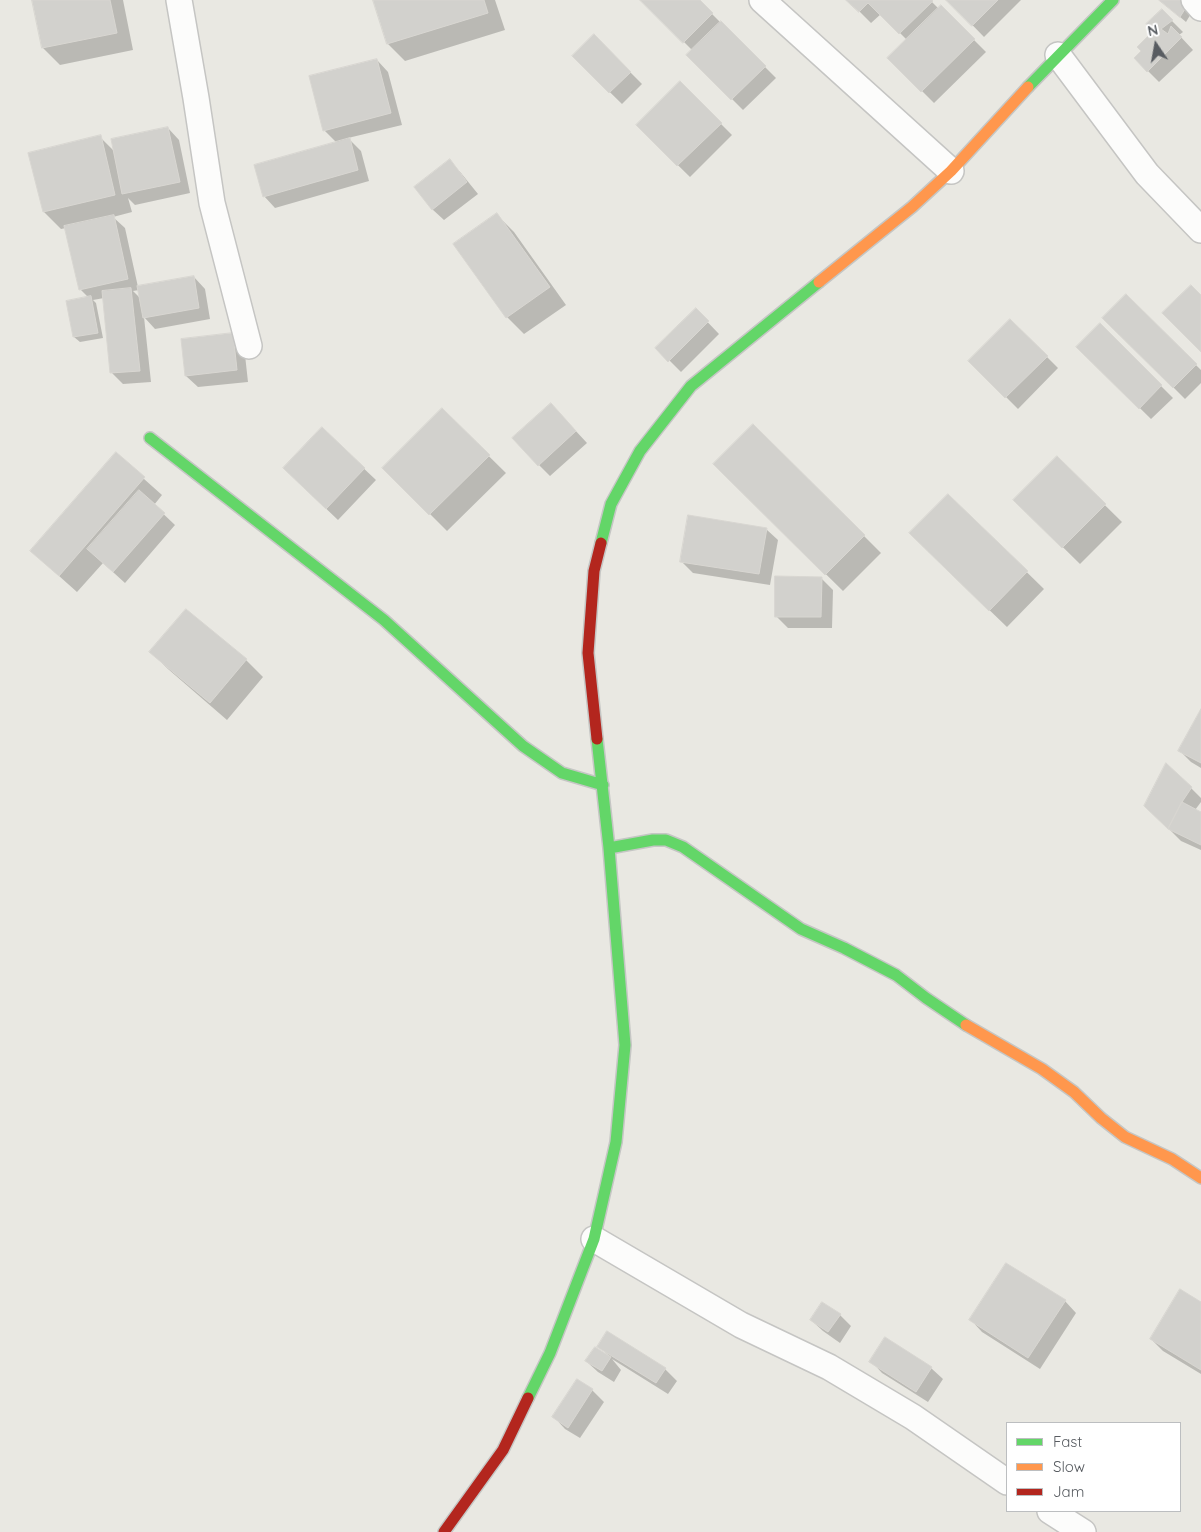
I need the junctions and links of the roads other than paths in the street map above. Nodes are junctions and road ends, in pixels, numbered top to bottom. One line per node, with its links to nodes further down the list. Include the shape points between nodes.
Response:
1 (179, 0): 9 (street, via 212,203)
2 (762, 0): 7 (street)
3 (1113, 0): 6 (street)
4 (1194, 0): 5 (street)
5 (1201, 8)
6 (1058, 55): 7 (street); 8 (street, via 1147,174)
7 (951, 171): 11 (street, via 912,208 691,386 640,451 611,504 594,571 588,653)
8 (1201, 230)
9 (249, 346)
10 (150, 438): 11 (street, via 384,620 523,746 562,772)
11 (603, 785): 12 (street)
12 (609, 848): 13 (street, via 653,840 666,840 683,847 801,928 896,975 983,1036 1042,1069 1125,1137); 14 (street, via 625,1045 616,1142)
13 (1198, 1170)
14 (594, 1239): 15 (street, via 742,1325 829,1367 913,1417); 17 (street, via 550,1353 503,1450)
15 (1006, 1481)
16 (1052, 1512): 18 (street)
17 (444, 1532)
18 (1083, 1532)

